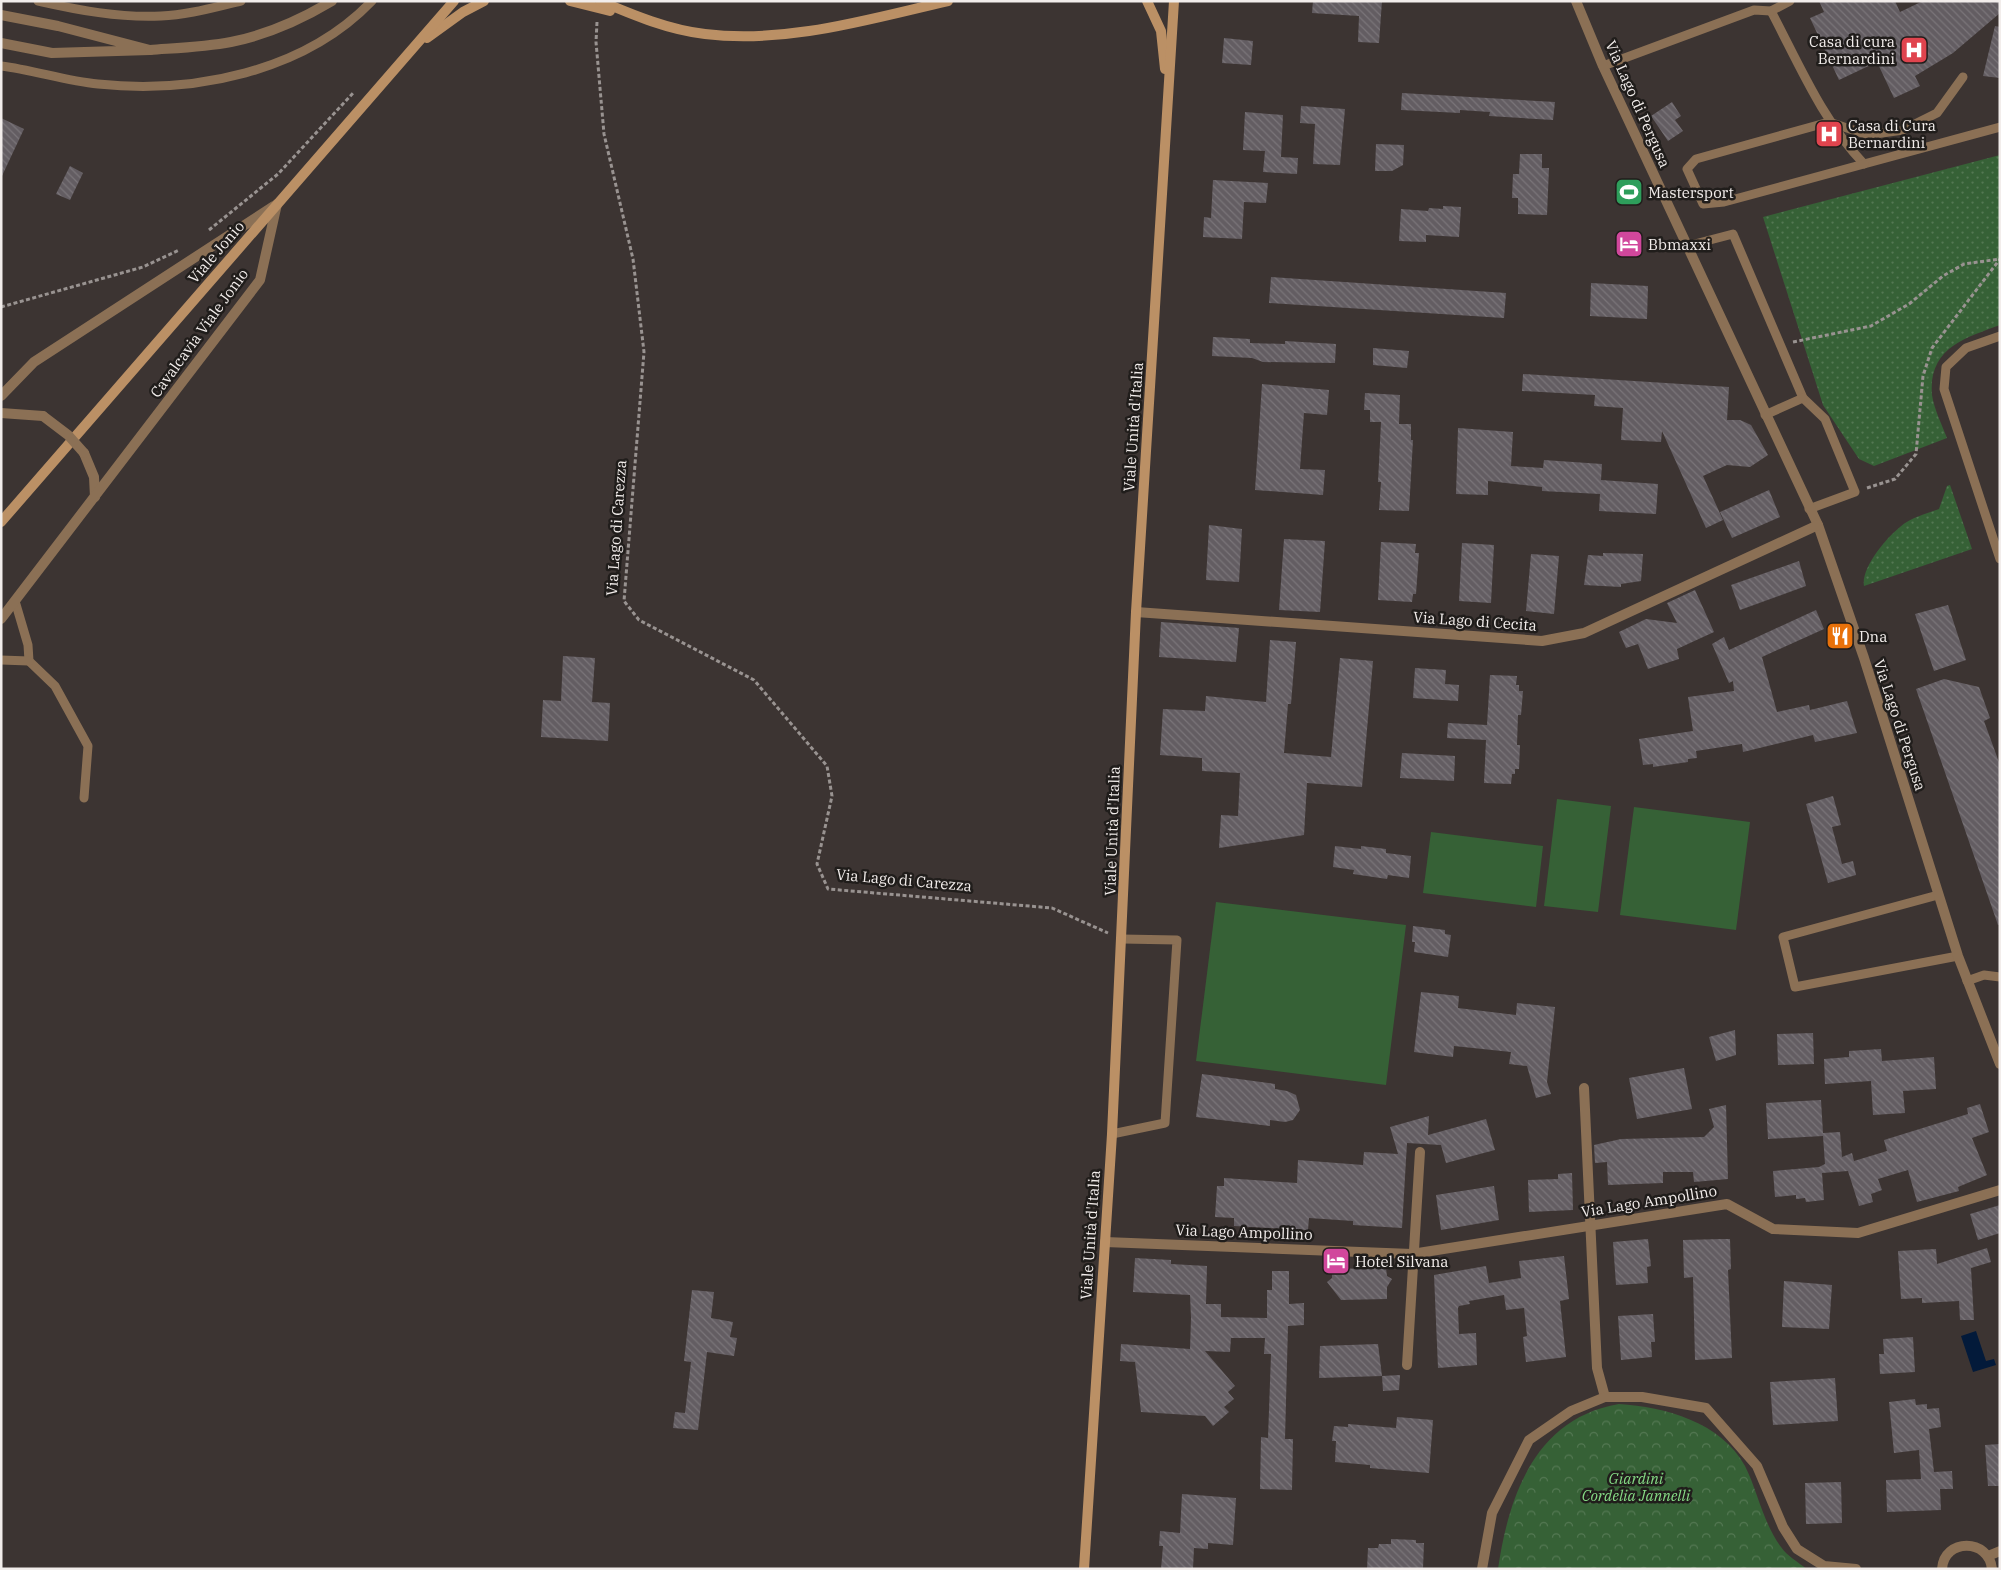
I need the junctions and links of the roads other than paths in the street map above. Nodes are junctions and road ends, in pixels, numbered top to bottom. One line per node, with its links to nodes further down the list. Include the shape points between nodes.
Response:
1 (38, 1): 2 (lane, via 78,10 162,16)
2 (241, 1)
3 (332, 1): 17 (street, via 313,13 270,31 232,42)
4 (372, 1): 19 (lane, via 352,22 313,47 266,67 228,76 144,86 98,84)
5 (454, 1): 18 (main road, Viale Jonio)
6 (484, 1): 18 (main road)
7 (570, 1): 13 (main road)
8 (948, 1): 13 (main road, via 772,36 704,34)
9 (1147, 1): 22 (main road, via 1161,31)
10 (1174, 1): 22 (main road)
11 (1576, 1): 20 (street, Via Lago di Pergusa)
12 (1790, 1): 14 (lane)
13 (599, 5)
14 (1771, 12): 20 (lane, via 1754,10); 23 (lane)
15 (1, 15): 17 (street)
16 (1, 43): 17 (street, via 52,53)
17 (150, 50)
18 (410, 50): 26 (main road, Viale Jonio)
19 (1, 66)
20 (1603, 66): 27 (street, Via Lago di Pergusa)
21 (1963, 77): 23 (lane, via 1937,112 1903,130 1868,135)
22 (1168, 95): 39 (main road, Viale Unità d'Italia)
23 (1829, 122): 25 (lane); 25 (lane, via 1696,159 1688,169 1703,204 1724,202)
24 (2000, 127): 25 (lane)
25 (1864, 164)
26 (277, 204): 29 (street, via 34,362); 33 (street, Cavalcavia Viale Jonio, via 260,280); 35 (main road, Viale Jonio)
27 (1687, 246): 30 (lane, via 1733,234); 32 (street, Via Lago di Pergusa)
28 (2000, 336): 37 (lane, via 1966,348 1946,367 1944,389)
29 (1, 396)
30 (1803, 398): 32 (lane); 34 (lane, via 1826,419 1855,492)
31 (1, 413): 33 (street, bridge, via 43,416 68,435 84,453 94,477)
32 (1765, 415): 34 (street, Via Lago di Pergusa)
33 (95, 497): 38 (street, Cavalcavia Viale Jonio)
34 (1809, 509): 36 (street, Via Lago di Pergusa)
35 (1, 522)
36 (1818, 525): 39 (street, Via Lago di Cecita, via 1584,633 1542,641); 44 (street, Via Lago di Pergusa, via 1864,658)
37 (2000, 560)
38 (15, 601): 40 (street, Cavalcavia Viale Jonio); 42 (lane)
39 (1136, 612): 45 (main road, Viale Unità d'Italia)
40 (1, 619)
41 (1, 660): 42 (lane)
42 (29, 660): 43 (lane, via 55,686 88,746)
43 (84, 798)
44 (1938, 895): 46 (street, Via Lago di Pergusa); 46 (lane, via 1783,937 1795,987)
45 (1122, 939): 51 (main road, Viale Unità d'Italia); 51 (lane, via 1178,940 1165,1124)
46 (1958, 956): 48 (street, Via Lago di Pergusa)
47 (2000, 977): 48 (lane, via 1984,975)
48 (1967, 981): 49 (street, Via Lago di Pergusa)
49 (2000, 1064)
50 (1584, 1088): 54 (street)
51 (1112, 1134): 55 (main road, Viale Unità d'Italia)
52 (1420, 1152): 56 (street)
53 (2000, 1190): 54 (street, Via Lago Ampollino, via 1858,1233 1772,1229 1727,1204)
54 (1590, 1225): 56 (street, Via Lago Ampollino); 58 (street, via 1598,1368)
55 (1105, 1242): 56 (street, Via Lago Ampollino); 61 (main road, Viale Unità d'Italia)
56 (1412, 1254): 57 (street)
57 (1407, 1365)
58 (1605, 1397): 62 (street, via 1571,1411 1529,1440 1492,1513); 63 (street, via 1642,1397 1706,1408 1757,1466 1783,1527 1797,1549 1824,1566)
59 (2000, 1551): 60 (street)
60 (1988, 1556): 64 (street, via 1975,1546 1958,1546 1946,1557); 65 (street)
61 (1084, 1569)
62 (1482, 1569)
63 (1856, 1569)
64 (1942, 1569)
65 (1992, 1569)

